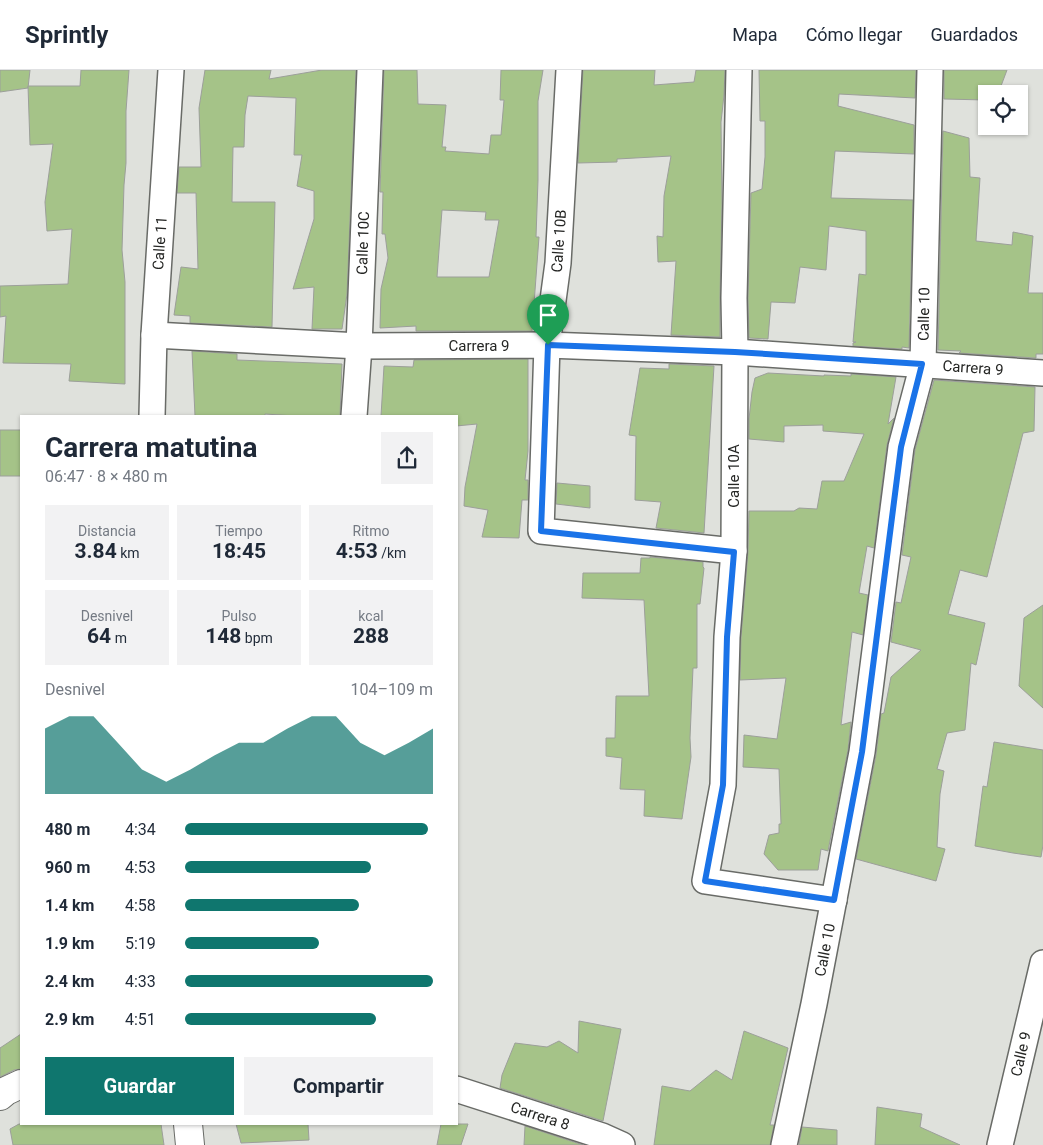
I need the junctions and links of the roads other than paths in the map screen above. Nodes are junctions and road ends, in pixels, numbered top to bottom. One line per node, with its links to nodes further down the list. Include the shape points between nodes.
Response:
1 (171, 70): 6 (street, Calle 11)
2 (370, 70): 8 (street, Calle 10C)
3 (569, 70): 7 (street, Calle 10B, via 558,263)
4 (739, 70): 9 (street, Calle 10A)
5 (930, 70): 10 (street, Calle 10)
6 (154, 335): 8 (street, Carrera 9); 12 (street, Calle 11)
7 (548, 345): 8 (street, Carrera 9); 9 (street, Carrera 9); 14 (street, Calle 10B, via 541,531)
8 (359, 346): 13 (street, Calle 10C)
9 (735, 352): 10 (street, Carrera 9); 14 (street, Calle 10A)
10 (922, 364): 11 (street, Carrera 9); 15 (street, Calle 10, via 901,447 862,752)
11 (1043, 373)
12 (152, 415)
13 (354, 415)
14 (734, 552): 15 (street, Calle 10A, via 727,637 723,785 705,881)
15 (834, 900): 23 (street, Calle 10)
16 (1043, 963): 24 (street, Calle 9)
17 (20, 1084): 19 (main road)
18 (458, 1090): 22 (street, Carrera 8)
19 (0, 1096)
20 (188, 1125): 21 (main road)
21 (190, 1145)
22 (622, 1145)
23 (784, 1145)
24 (1000, 1145)

